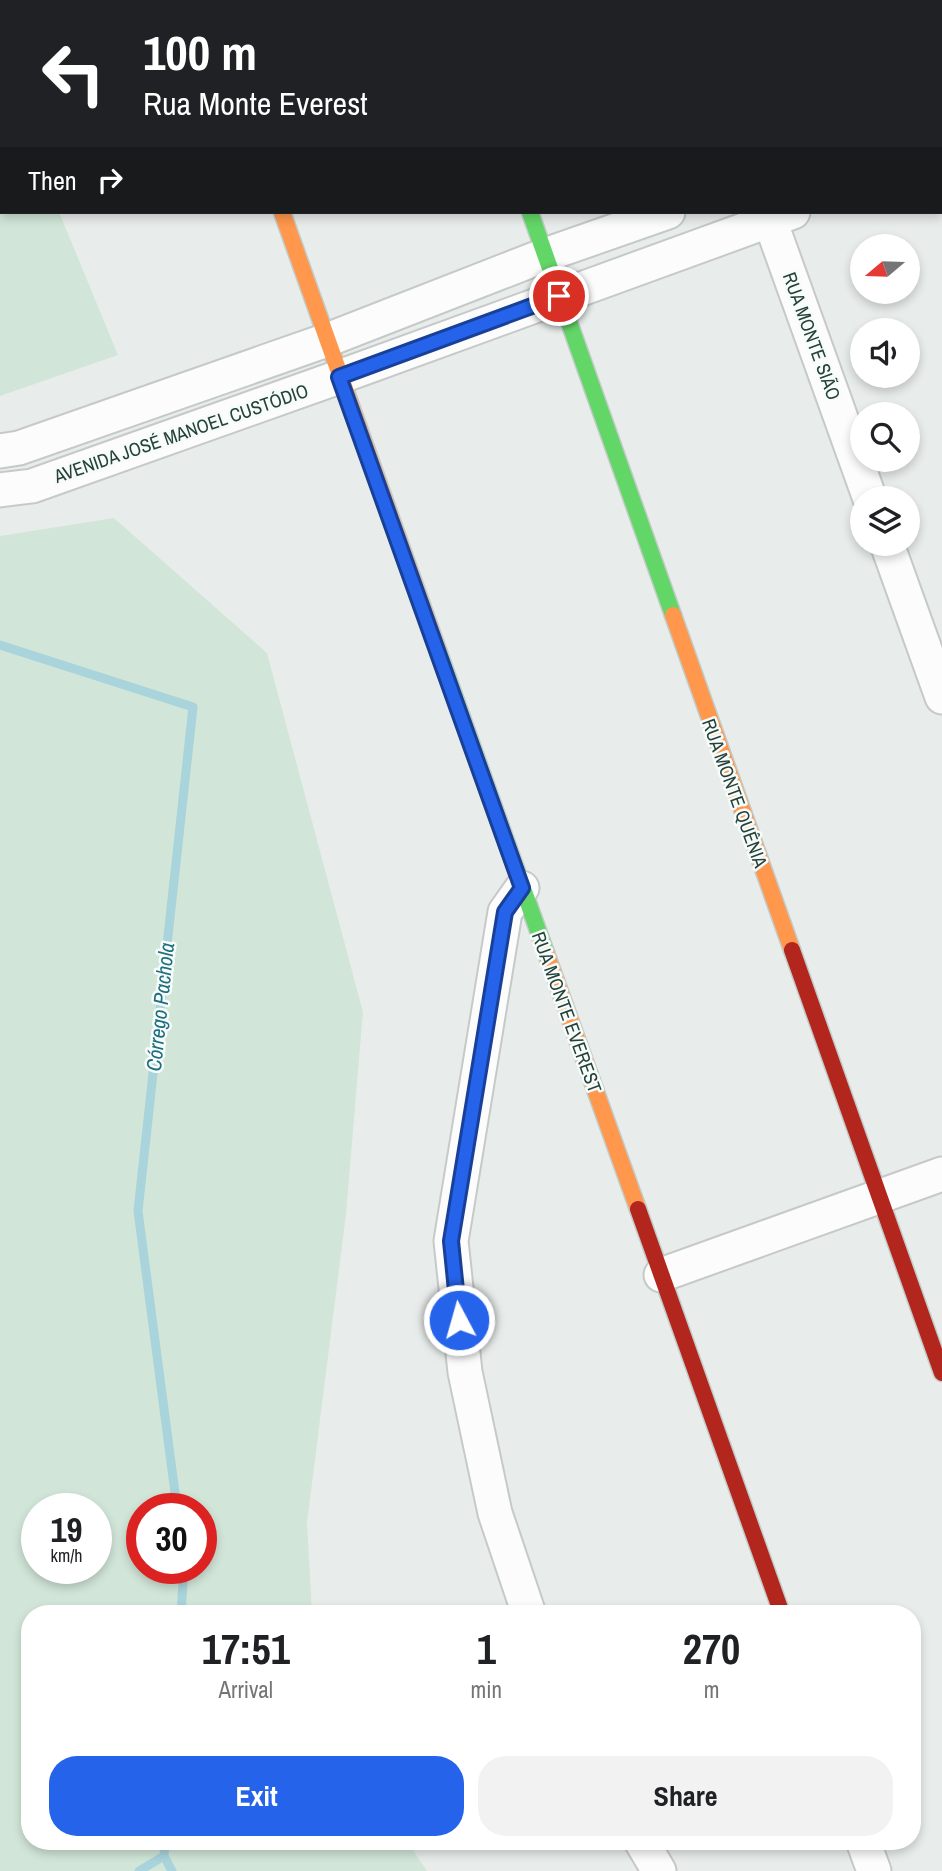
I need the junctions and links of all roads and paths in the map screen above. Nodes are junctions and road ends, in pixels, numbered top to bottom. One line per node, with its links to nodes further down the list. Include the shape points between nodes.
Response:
1 (283, 214): 7 (street, RUA MONTE EVEREST)
2 (531, 214): 5 (street, RUA MONTE QUÊNIA)
3 (662, 214): 5 (street, AVENIDA JOSÉ MANOEL CUSTÓDIO)
4 (777, 214): 6 (street, AVENIDA JOSÉ MANOEL CUSTÓDIO); 10 (street, RUA MONTE SIÃO)
5 (545, 255): 6 (street, RUA MONTE QUÊNIA); 7 (street, AVENIDA JOSÉ MANOEL CUSTÓDIO)
6 (559, 296): 8 (street, AVENIDA JOSÉ MANOEL CUSTÓDIO); 16 (street, RUA MONTE QUÊNIA)
7 (327, 340): 8 (street, RUA MONTE EVEREST); 9 (street, AVENIDA JOSÉ MANOEL CUSTÓDIO)
8 (339, 377): 11 (street, AVENIDA JOSÉ MANOEL CUSTÓDIO, via 32,485); 14 (street, RUA MONTE EVEREST)
9 (0, 451)
10 (866, 486)
11 (0, 490)
12 (891, 556): 13 (street)
13 (942, 697)
14 (522, 888): 17 (street, RUA MONTE EVEREST); 19 (street, via 505,912 451,1241 465,1372 495,1513)
15 (942, 1174): 16 (street)
16 (879, 1196): 17 (street); 18 (street, RUA MONTE QUÊNIA)
17 (661, 1275): 20 (street, RUA MONTE EVEREST)
18 (942, 1373)
19 (526, 1605)
20 (779, 1605)
21 (646, 1850): 23 (street)
22 (866, 1850): 24 (street)
23 (659, 1871)
24 (874, 1871)

